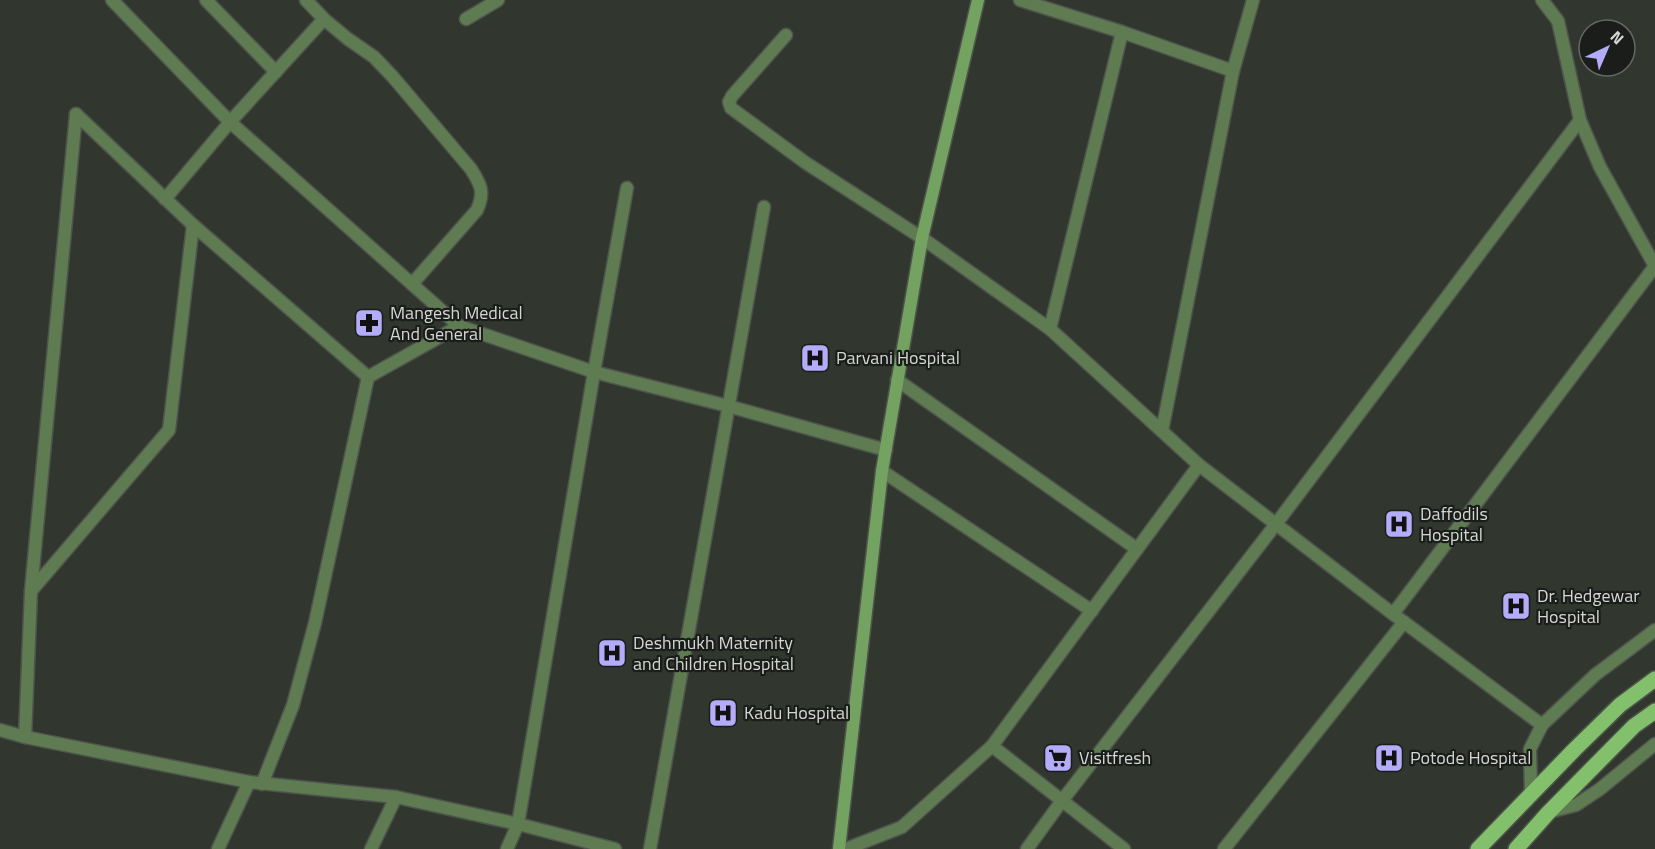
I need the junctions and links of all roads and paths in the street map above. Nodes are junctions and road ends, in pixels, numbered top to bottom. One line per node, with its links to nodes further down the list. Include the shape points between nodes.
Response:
1 (112, 0): 16 (street)
2 (206, 0): 14 (street)
3 (306, 0): 9 (street)
4 (498, 0): 10 (street)
5 (978, 0): 21 (main road)
6 (1020, 0): 11 (street)
7 (1253, 0): 13 (street)
8 (1542, 0): 15 (street, via 1558,21)
9 (324, 19): 14 (street); 22 (street, via 374,57 393,77 481,185 477,210)
10 (466, 19)
11 (1122, 32): 13 (street); 24 (street)
12 (786, 35): 21 (street, via 732,96 731,108 806,163)
13 (1233, 71): 29 (street)
14 (276, 72): 16 (street)
15 (1580, 120): 33 (street); 37 (street, via 1600,167 1655,266)
16 (230, 122): 18 (street); 22 (street)
17 (627, 188): 25 (street)
18 (165, 199): 20 (street); 35 (street, via 76,114)
19 (764, 207): 28 (street)
20 (193, 225): 26 (street); 35 (street, via 169,430)
21 (922, 238): 24 (street); 27 (main road)
22 (412, 284): 23 (street)
23 (459, 326): 25 (street); 26 (street)
24 (1050, 329): 29 (street)
25 (594, 372): 28 (street); 53 (street)
26 (369, 377): 48 (street, via 315,623 293,705)
27 (897, 380): 30 (main road); 34 (street)
28 (728, 406): 30 (street); 58 (street)
29 (1162, 431): 31 (street)
30 (886, 450): 32 (main road)
31 (1199, 465): 33 (street); 34 (street)
32 (882, 471): 36 (street); 59 (main road)
33 (1276, 524): 37 (street); 51 (street)
34 (1137, 549): 36 (street)
35 (31, 591): 44 (street)
36 (1092, 611): 46 (street)
37 (1393, 614): 38 (street)
38 (1404, 622): 42 (street); 63 (street)
39 (1655, 630): 42 (street, via 1595,675)
40 (1655, 679): 49 (main road, via 1620,705)
41 (1655, 711): 52 (main road)
42 (1542, 725): 49 (street, via 1530,749)
43 (0, 730): 44 (street)
44 (25, 737): 47 (street)
45 (1655, 744): 52 (street, via 1576,805)
46 (992, 746): 51 (street); 60 (street, via 902,827)
47 (249, 782): 48 (street); 54 (street)
48 (262, 784): 50 (street)
49 (1530, 794): 64 (main road)
50 (396, 797): 53 (street); 55 (street)
51 (1061, 802): 61 (street); 62 (street)
52 (1548, 813): 65 (main road)
53 (518, 824): 56 (street); 57 (street)
54 (218, 849)
55 (371, 849)
56 (507, 849)
57 (615, 849)
58 (650, 849)
59 (839, 849)
60 (846, 849)
61 (1027, 849)
62 (1124, 849)
63 (1224, 849)
64 (1478, 849)
65 (1516, 849)

